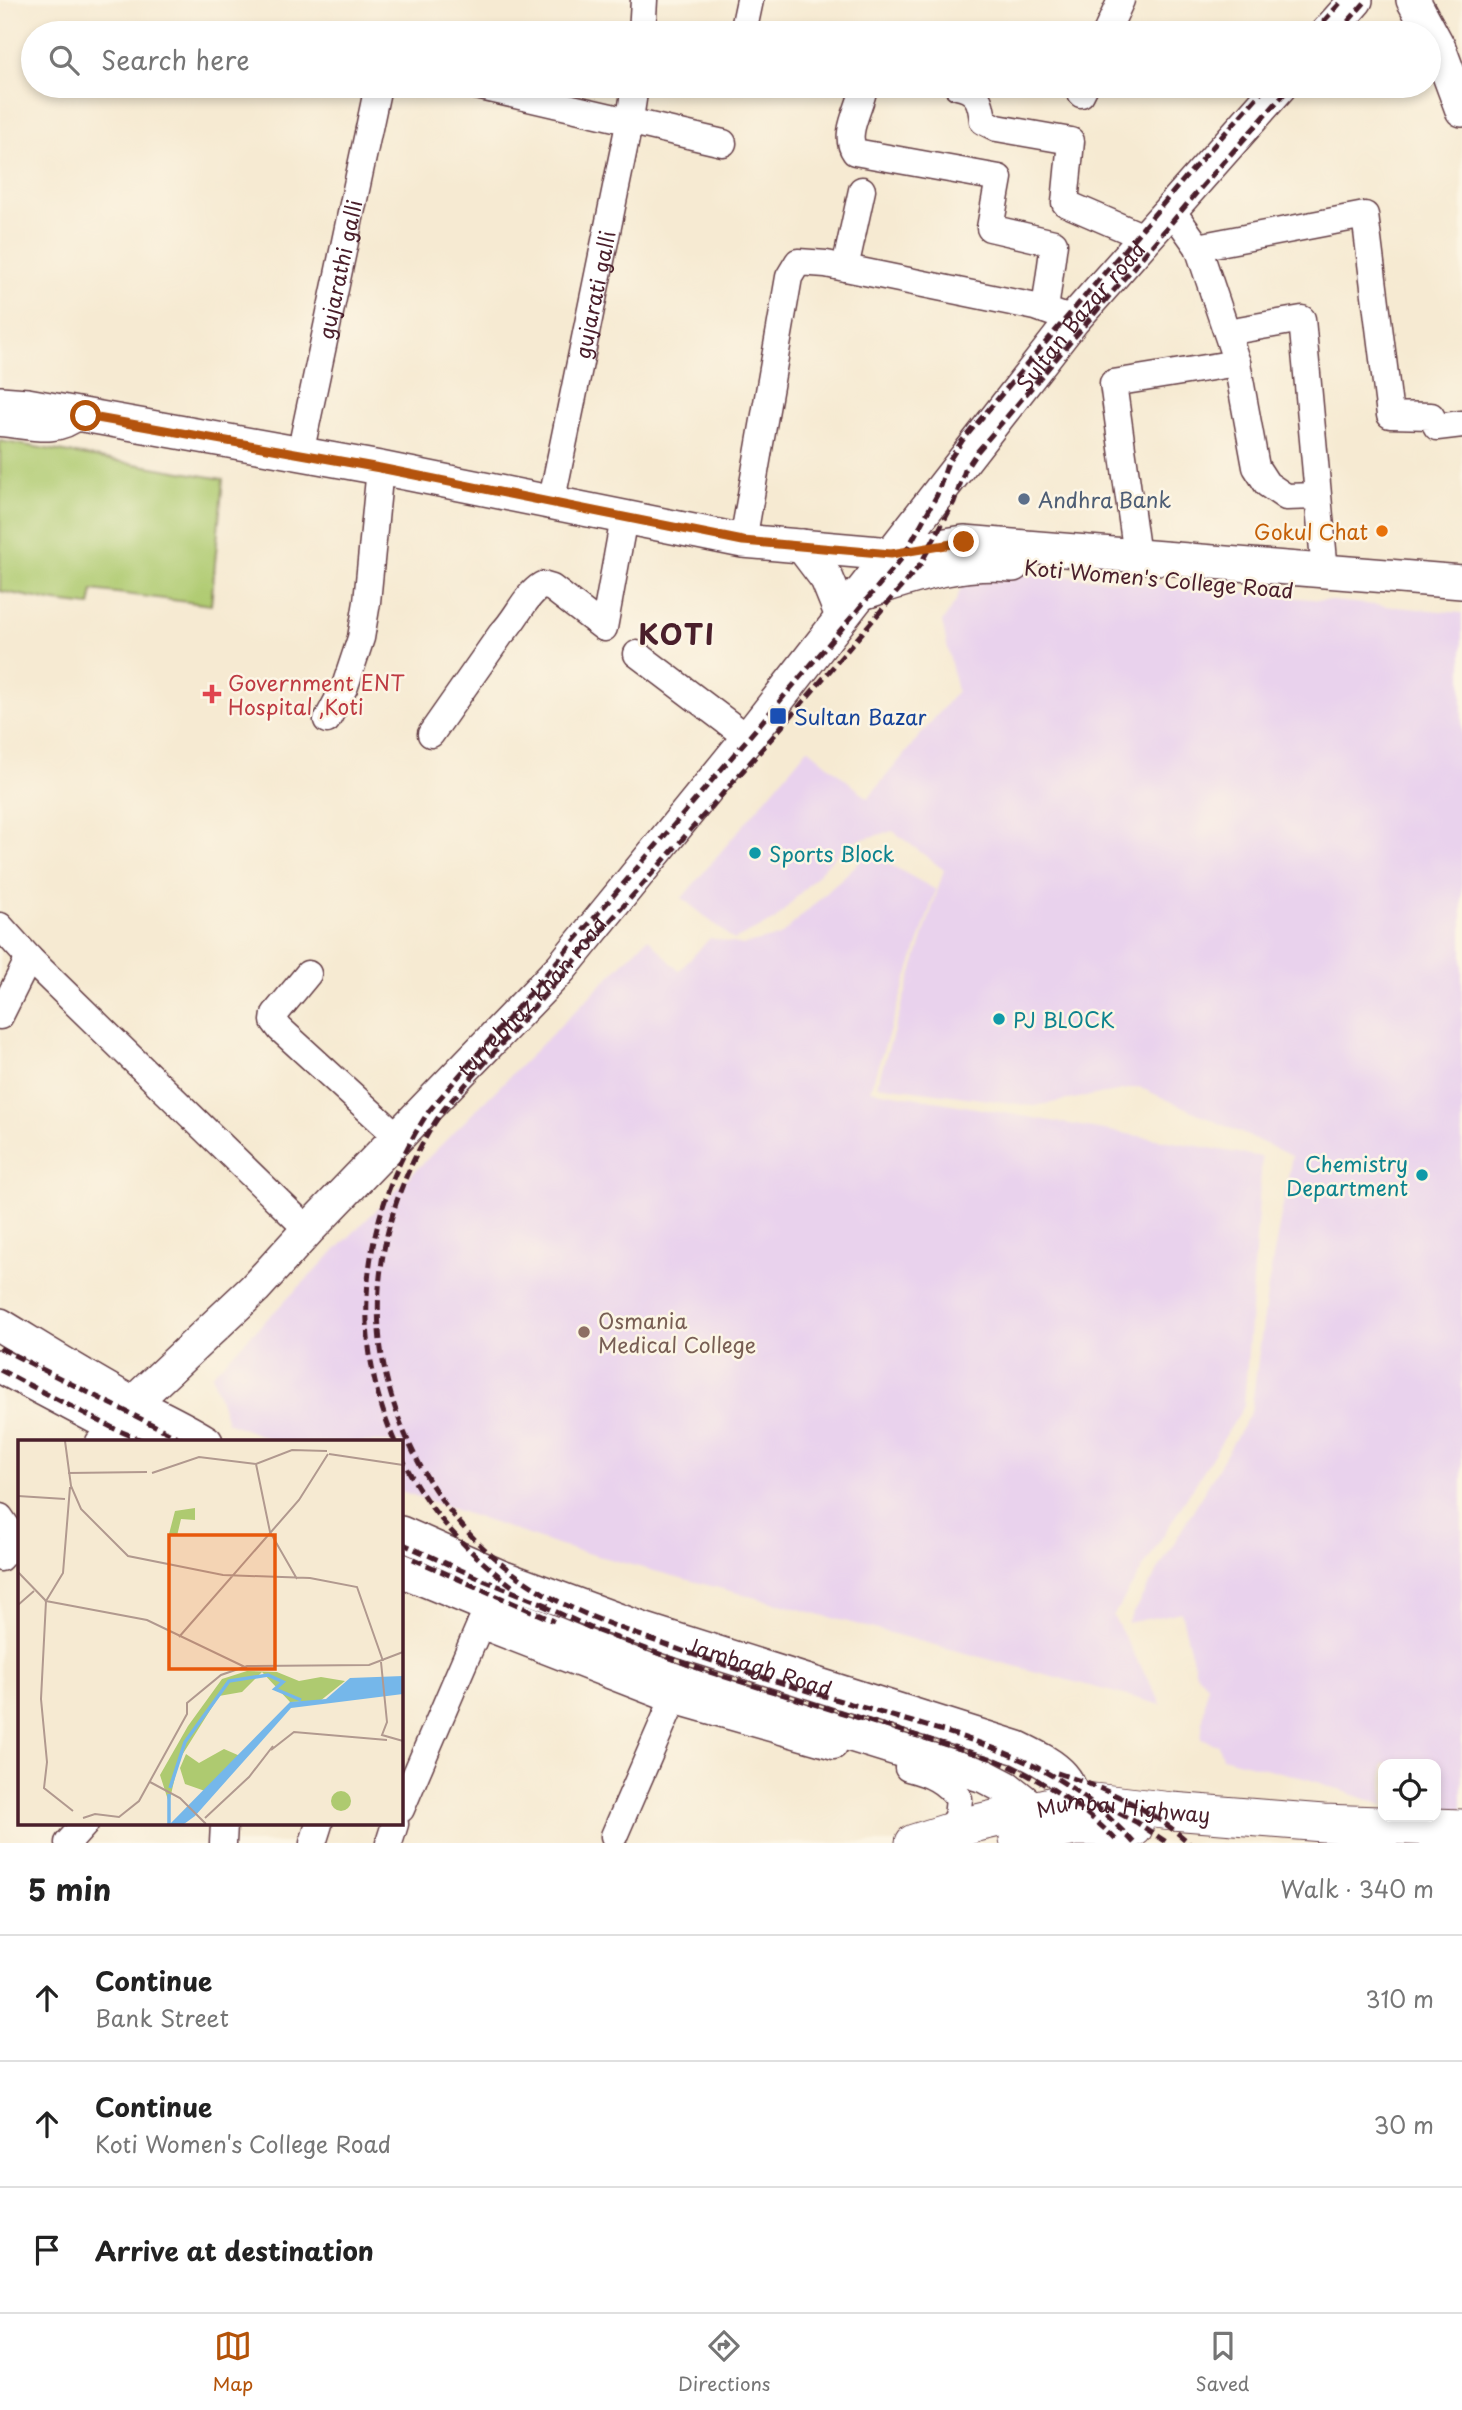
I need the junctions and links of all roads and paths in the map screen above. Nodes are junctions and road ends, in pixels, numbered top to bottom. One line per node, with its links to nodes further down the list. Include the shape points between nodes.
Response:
1 (643, 0): 5 (street)
2 (750, 0): 6 (street)
3 (1121, 0): 7 (street)
4 (1413, 0): 8 (main road)
5 (645, 21)
6 (746, 21)
7 (1111, 21)
8 (1429, 21)
9 (1450, 49): 16 (main road)
10 (375, 98): 31 (street, gujarathi galli)
11 (531, 98): 17 (street)
12 (633, 98): 17 (street, gujarati galli)
13 (861, 98): 24 (street, via 851,135 855,152 999,178 990,228 1054,243)
14 (979, 98): 21 (street, via 983,121 998,128 1071,141 1065,204)
15 (1269, 98): 20 (main road, Sultan Bazar road)
16 (1462, 110)
17 (630, 120): 18 (street); 34 (street, gujarati galli)
18 (723, 143)
19 (862, 190): 23 (street)
20 (1171, 209): 21 (main road, Sultan Bazar road); 22 (street)
21 (1146, 238): 24 (main road, Sultan Bazar road)
22 (1198, 247): 25 (street); 30 (street, via 1365,215 1390,415 1431,416 1437,427)
23 (845, 268): 24 (street); 36 (street, via 798,262 789,277)
24 (1059, 315): 38 (main road, Sultan Bazar road)
25 (1227, 332): 26 (street); 33 (street, via 1302,319)
26 (1237, 363): 33 (street, via 1256,467 1267,484 1286,497); 39 (street, via 1112,383)
27 (0, 403): 28 (main road, Koti Women's College Road)
28 (80, 415): 29 (street, via 54,428); 31 (main road, Koti Women's College Road)
29 (0, 422)
30 (1462, 424)
31 (300, 454): 32 (main road, Koti Women's College Road)
32 (380, 468): 34 (main road, Koti Women's College Road); 45 (street, via 361,638 345,686)
33 (1317, 496): 40 (street)
34 (551, 504): 35 (main road, Koti Women's College Road)
35 (624, 518): 36 (main road, Koti Women's College Road); 46 (street, via 604,628 542,585 533,591)
36 (743, 541): 37 (main road, Koti Women's College Road)
37 (802, 546): 38 (main road, Koti Women's College Road); 43 (main road)
38 (891, 554): 39 (main road, Koti Women's College Road, via 964,542); 43 (main road, turrebhaz khan road)
39 (1137, 556): 40 (main road, Koti Women's College Road)
40 (1325, 572): 41 (main road, Koti Women's College Road)
41 (1462, 582)
42 (1462, 603): 43 (main road, Koti Women's College Road, via 994,563 943,568)
43 (850, 605): 47 (main road, turrebhaz khan road)
44 (637, 654): 47 (street)
45 (327, 720)
46 (430, 734)
47 (748, 738): 52 (main road, turrebhaz khan road, via 561,968)
48 (0, 926): 49 (street)
49 (29, 958): 51 (street); 53 (street)
50 (308, 974): 52 (street, via 274,1021)
51 (1, 1011)
52 (398, 1137): 53 (main road, turrebhaz khan road)
53 (308, 1230): 56 (main road, turrebhaz khan road)
54 (0, 1325): 56 (main road, via 42,1353)
55 (0, 1366): 56 (main road)
56 (115, 1424): 57 (main road); 58 (main road, via 177,1424)
57 (146, 1440)
58 (203, 1440)
59 (402, 1533): 64 (main road, Jambagh Road, via 501,1577 642,1629 1018,1748 1065,1778)
60 (402, 1571): 61 (main road, Jambagh Road)
61 (484, 1616): 62 (street); 63 (street); 64 (main road, Jambagh Road, via 984,1776)
62 (673, 1700): 68 (street); 69 (street, via 936,1776 959,1799 957,1817)
63 (402, 1807)
64 (1061, 1816): 67 (highway, Mumbai Highway); 69 (highway, Mumbai Highway); 72 (highway, Mumbai Highway); 73 (highway, Mumbai Highway, via 1130,1827)
65 (318, 1826): 70 (street)
66 (394, 1826): 71 (street)
67 (1462, 1828)
68 (614, 1836)
69 (930, 1838)
70 (313, 1843)
71 (389, 1843)
72 (1000, 1843)
73 (1344, 1843)

